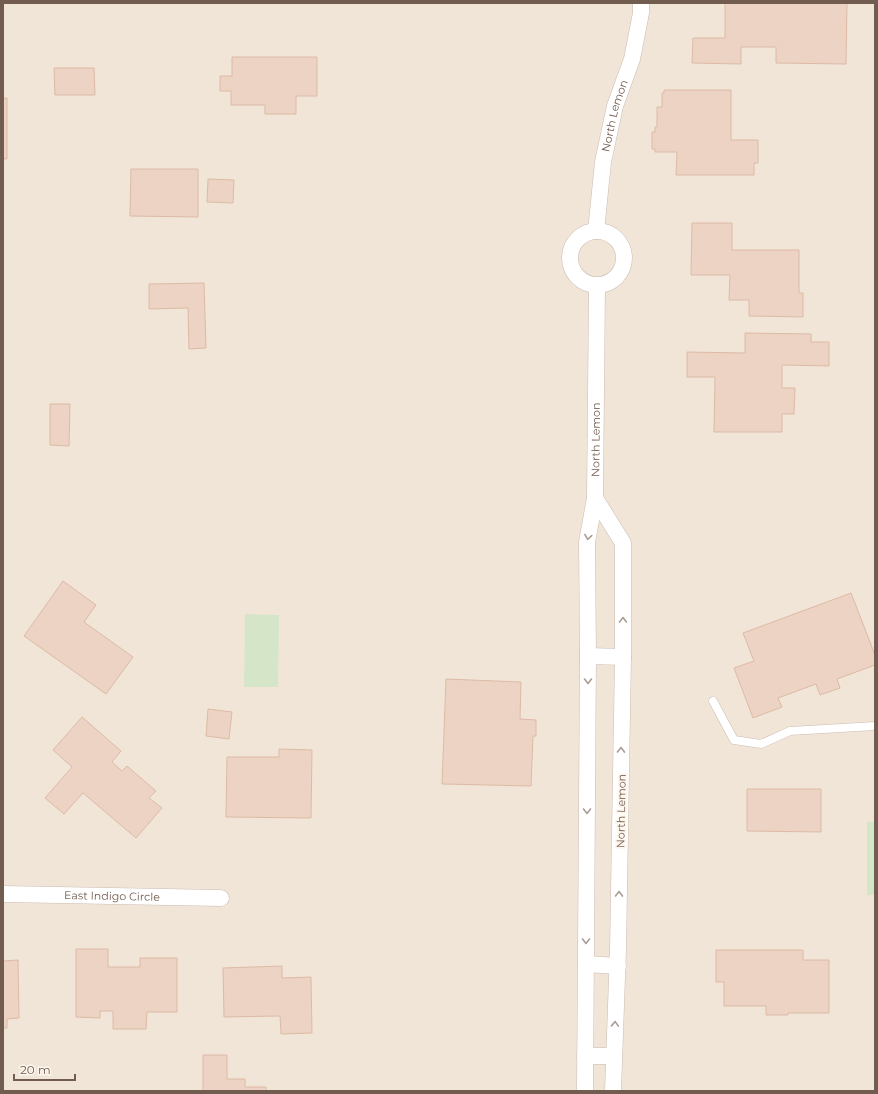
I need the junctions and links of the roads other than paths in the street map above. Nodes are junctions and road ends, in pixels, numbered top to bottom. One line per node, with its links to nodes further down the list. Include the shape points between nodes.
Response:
1 (641, 3): 2 (street, North Lemon, via 632,59 615,106 603,162)
2 (596, 231): 3 (street, via 585,234 576,241 571,250 570,260 579,279); 3 (street, via 606,232 616,238 623,248 625,260 616,279)
3 (598, 286): 4 (street, North Lemon)
4 (595, 498): 5 (street, North Lemon, one-way to 5, via 587,542); 6 (street, North Lemon, one-way to 4, via 623,543)
5 (588, 656): 6 (street); 11 (street, North Lemon, one-way to 11)
6 (623, 657): 12 (street, North Lemon, one-way to 6)
7 (713, 700): 8 (lane, via 734,740 761,744 790,731)
8 (875, 726)
9 (3, 894): 10 (street, East Indigo Circle)
10 (221, 898)
11 (586, 964): 12 (street); 13 (street, North Lemon)
12 (618, 966): 14 (street, North Lemon, one-way to 12)
13 (585, 1056): 14 (street); 15 (street, North Lemon)
14 (614, 1056): 16 (street, North Lemon)
15 (585, 1091)
16 (613, 1091)

